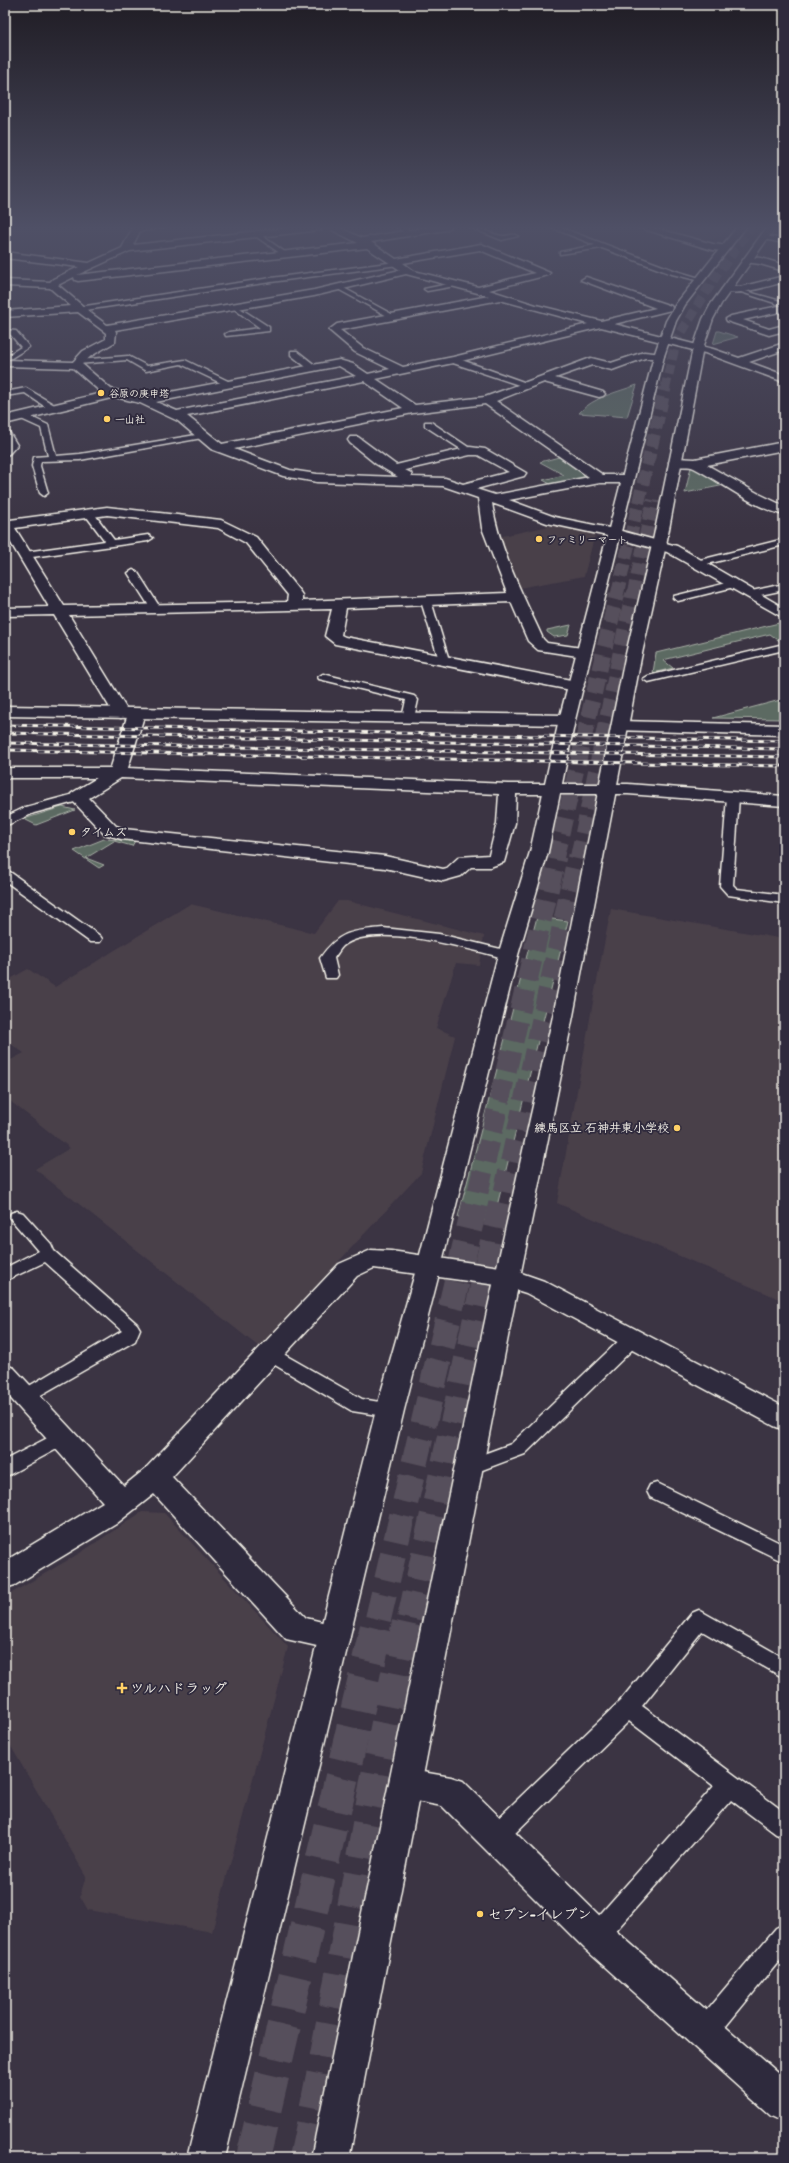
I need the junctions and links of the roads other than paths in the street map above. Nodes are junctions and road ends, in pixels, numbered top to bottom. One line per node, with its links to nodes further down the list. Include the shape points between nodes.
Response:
1 (106, 328): 20 (street, via 112,336 111,340 103,347 83,356)
2 (265, 328): 11 (lane)
3 (336, 328): 22 (street, via 334,330 359,350)
4 (586, 328): 17 (street)
5 (618, 328): 12 (street)
6 (669, 328): 12 (street)
7 (705, 328): 14 (street)
8 (757, 328): 9 (street, via 769,332)
9 (784, 328)
10 (5, 332): 18 (lane, via 13,333 25,346)
11 (229, 334)
12 (664, 339): 14 (street); 16 (street)
13 (784, 346): 19 (street)
14 (698, 348): 19 (street); 47 (street)
15 (294, 353): 21 (lane)
16 (659, 356): 24 (street, via 644,355 612,367 591,361); 51 (street)
17 (453, 360): 22 (street); 27 (lane)
18 (5, 362): 20 (street)
19 (740, 362): 25 (street)
20 (77, 364): 26 (lane, via 128,358 146,369 182,362); 28 (street, via 107,391)
21 (313, 368): 23 (street, via 339,363 349,366); 26 (street)
22 (403, 371): 23 (street)
23 (367, 378): 34 (street); 35 (street)
24 (544, 379): 27 (street); 30 (street)
25 (784, 379)
26 (228, 383): 32 (street)
27 (528, 385): 31 (street)
28 (115, 393): 32 (street); 33 (street)
29 (5, 394): 33 (lane, via 26,390)
30 (599, 394)
31 (487, 400): 34 (street); 50 (street)
32 (144, 401): 35 (street)
33 (53, 408): 36 (street)
34 (413, 409): 43 (street)
35 (176, 415): 40 (street)
36 (22, 416): 37 (street); 46 (lane, via 45,428)
37 (5, 420)
38 (428, 424): 45 (lane)
39 (5, 435): 44 (street, via 11,445)
40 (202, 436): 43 (street); 46 (lane, via 80,457)
41 (354, 440): 49 (street)
42 (784, 446): 48 (street)
43 (221, 448): 52 (street, via 287,473 317,478)
44 (5, 451)
45 (470, 452): 49 (street); 53 (street, via 481,452 520,473)
46 (52, 457): 54 (lane, via 37,459 36,466)
47 (674, 462): 48 (street); 63 (street)
48 (695, 463): 56 (street)
49 (394, 469): 52 (street)
50 (600, 479): 51 (street); 55 (street)
51 (628, 479): 59 (street)
52 (414, 480): 53 (street, via 445,482)
53 (463, 488): 55 (street)
54 (44, 493)
55 (490, 497): 59 (street, via 552,520); 70 (street, via 489,528)
56 (784, 511)
57 (89, 513): 58 (street); 62 (lane); 74 (street, via 107,510 222,524 251,540 296,595)
58 (6, 524): 64 (street)
59 (614, 533): 63 (street); 80 (street)
60 (148, 538): 62 (lane)
61 (784, 542): 65 (lane)
62 (110, 543): 64 (lane)
63 (658, 545): 65 (street, via 672,549); 89 (street)
64 (25, 555): 76 (street)
65 (698, 563): 67 (street)
66 (133, 573): 75 (lane)
67 (735, 584): 69 (street); 71 (lane)
68 (784, 587): 69 (lane)
69 (751, 594): 78 (street)
70 (516, 597): 72 (street); 80 (street, via 536,642 543,648)
71 (678, 598)
72 (426, 601): 73 (street); 81 (lane)
73 (340, 604): 74 (street); 81 (street, via 333,636 335,639)
74 (294, 606): 75 (street)
75 (156, 609): 76 (street)
76 (58, 611): 77 (street); 86 (street)
77 (5, 612)
78 (784, 614)
79 (784, 647): 83 (lane)
80 (584, 652): 84 (street)
81 (444, 660): 84 (street)
82 (323, 678): 87 (lane, via 410,698 412,700)
83 (648, 679)
84 (576, 686): 88 (street)
85 (5, 711): 86 (street)
86 (129, 713): 87 (street); 92 (street)
87 (408, 718): 88 (street)
88 (567, 720): 94 (street)
89 (620, 726): 90 (street); 95 (street)
90 (784, 730)
91 (5, 773): 92 (street)
92 (118, 773): 93 (street); 96 (street)
93 (508, 789): 94 (street); 96 (street, via 506,822 497,858 466,861 454,872 443,875 399,869 385,862 121,834 110,830)
94 (552, 789): 95 (street); 103 (street, via 539,852)
95 (609, 789): 97 (street); 109 (street)
96 (78, 797): 99 (lane, via 30,810)
97 (733, 797): 98 (street); 101 (lane, via 726,886 733,892)
98 (784, 801)
99 (5, 822)
100 (5, 875): 102 (lane)
101 (784, 899)
102 (95, 939)
103 (508, 955): 104 (lane, via 403,932 357,935 335,946 327,958); 107 (street)
104 (331, 975)
105 (17, 1217): 106 (lane, via 45,1248)
106 (47, 1254): 108 (lane); 113 (lane, via 131,1329 131,1333)
107 (429, 1266): 109 (street); 111 (street, via 371,1259 348,1270); 114 (street)
108 (5, 1275)
109 (507, 1277): 110 (street, via 535,1288); 117 (street)
110 (633, 1338): 115 (street); 117 (lane, via 518,1449)
111 (271, 1354): 114 (lane, via 358,1406); 119 (street)
112 (5, 1375): 113 (street)
113 (25, 1397): 116 (street)
114 (390, 1410): 124 (street)
115 (784, 1419)
116 (61, 1438): 118 (lane); 121 (street)
117 (469, 1467): 127 (street)
118 (5, 1469)
119 (155, 1477): 121 (street); 124 (street, via 297,1630)
120 (657, 1491): 122 (lane)
121 (122, 1503): 123 (street, via 106,1516)
122 (784, 1554)
123 (5, 1576)
124 (335, 1637): 135 (street)
125 (784, 1669): 126 (lane, via 699,1619)
126 (628, 1708): 128 (lane); 130 (lane)
127 (405, 1784): 130 (street, via 452,1792); 136 (street)
128 (730, 1786): 129 (lane); 131 (lane)
129 (784, 1826)
130 (495, 1837): 131 (street)
131 (596, 1936): 133 (street)
132 (784, 1936): 133 (lane)
133 (704, 2033): 134 (street)
134 (784, 2103)
135 (206, 2158)
136 (330, 2158)

